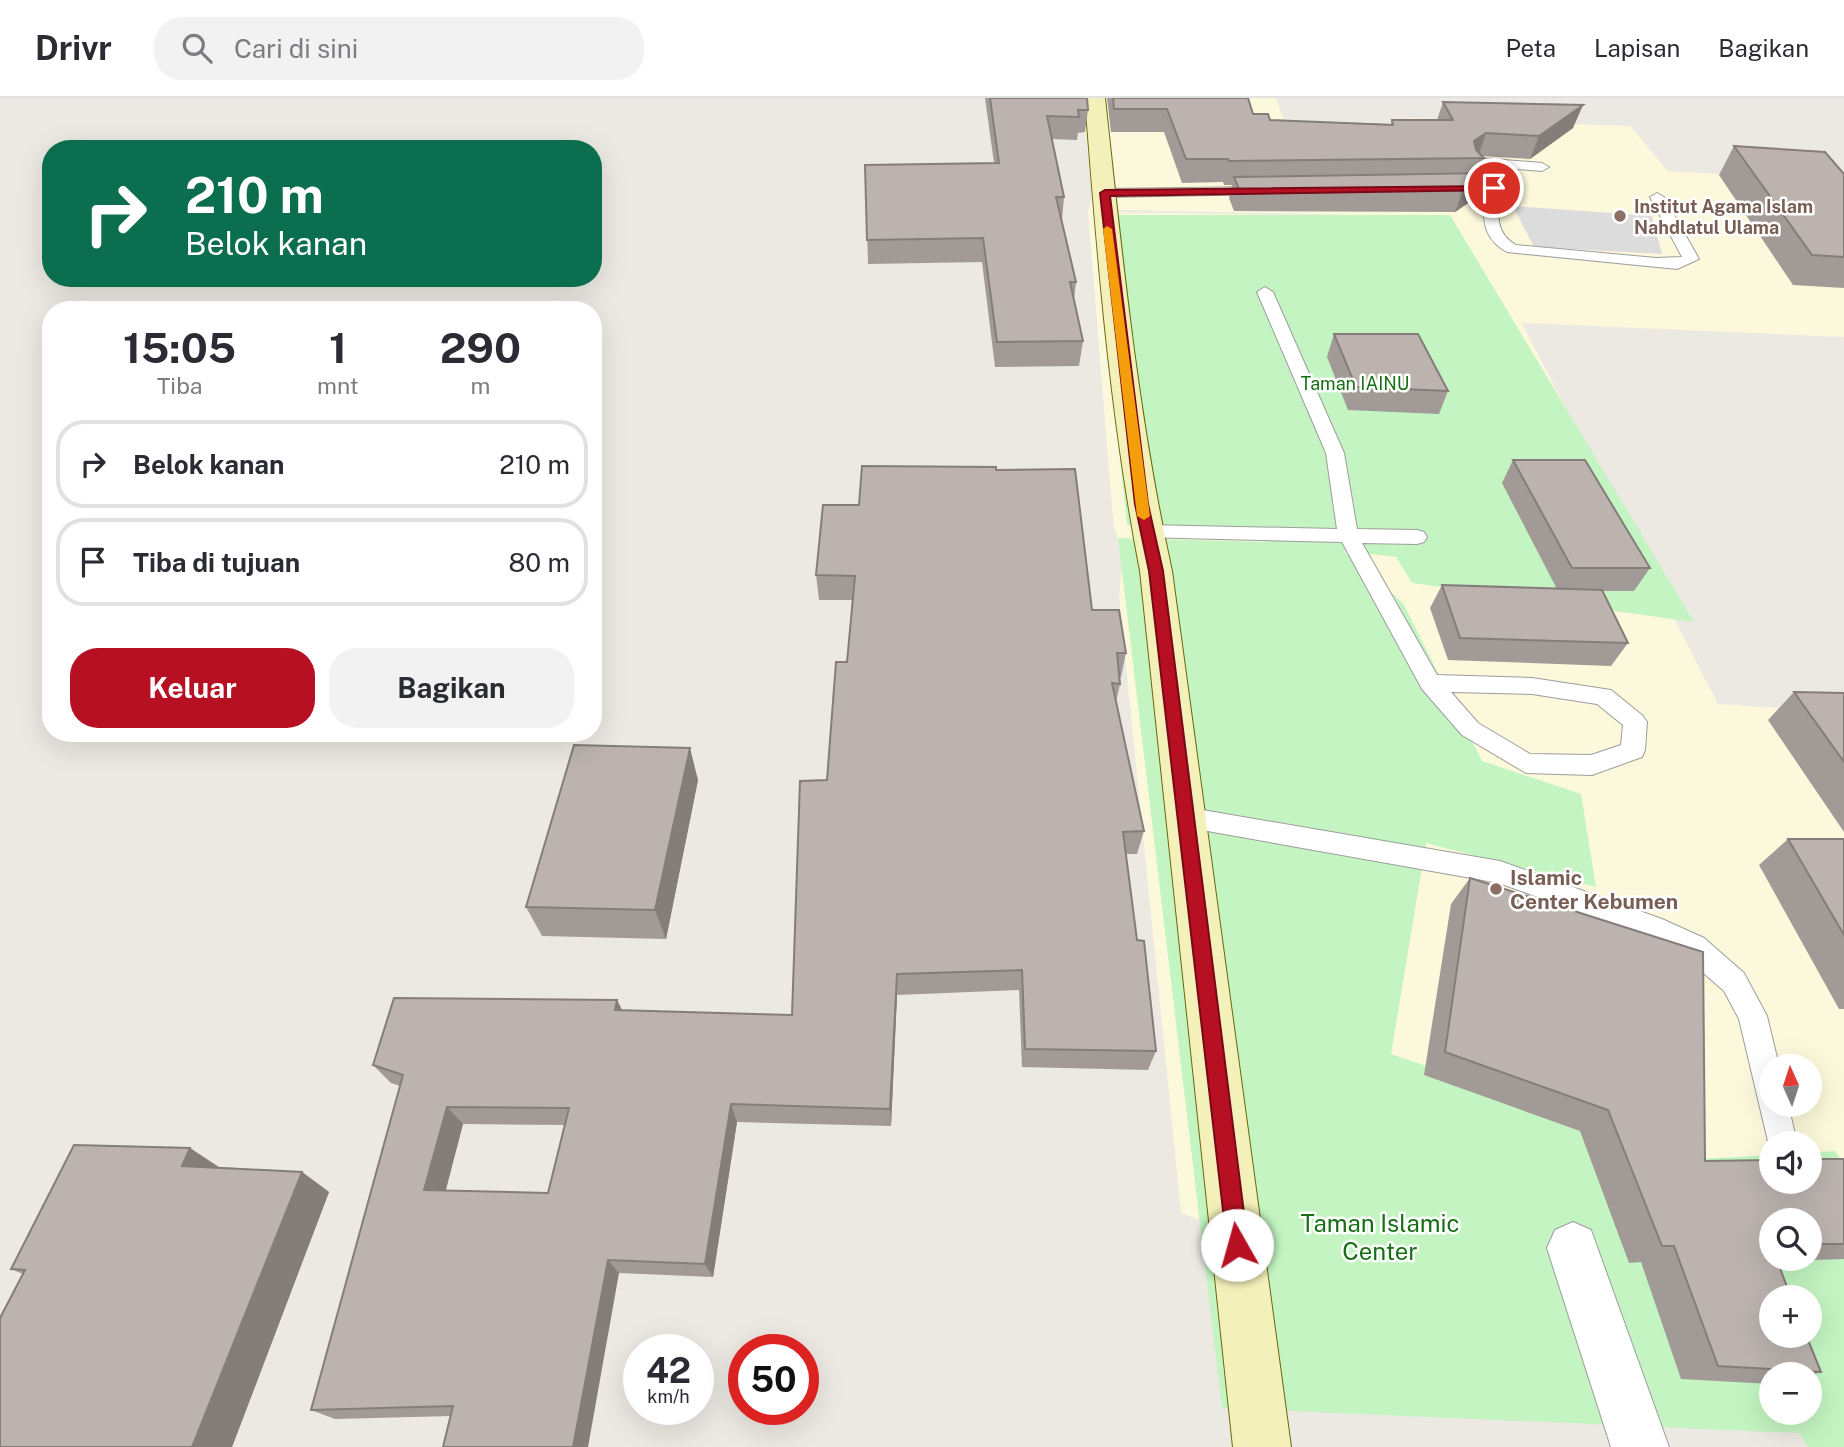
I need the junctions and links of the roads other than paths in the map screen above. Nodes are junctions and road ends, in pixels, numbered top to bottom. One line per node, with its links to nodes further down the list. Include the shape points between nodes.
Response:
1 (1095, 98): 6 (main road)
2 (1542, 167): 3 (lane, via 1479,162 1477,173)
3 (1494, 188): 4 (lane); 7 (lane, via 1488,222 1498,242 1512,250 1656,263 1691,259)
4 (1438, 189)
5 (1272, 191): 6 (lane)
6 (1105, 193): 9 (main road)
7 (1657, 197)
8 (1265, 292): 10 (lane, via 1335,453)
9 (1146, 532): 10 (lane); 13 (main road, via 1156,571)
10 (1348, 535): 11 (lane); 12 (lane)
11 (1417, 537)
12 (1430, 683): 12 (lane, via 1471,729 1526,763 1592,765 1633,750 1634,722 1603,696 1532,686)
13 (1185, 817): 14 (lane, via 1500,872 1652,928 1694,947 1734,982 1753,1016); 16 (main road)
14 (1762, 1054)
15 (1573, 1248): 17 (street)
16 (1262, 1447)
17 (1640, 1447)

